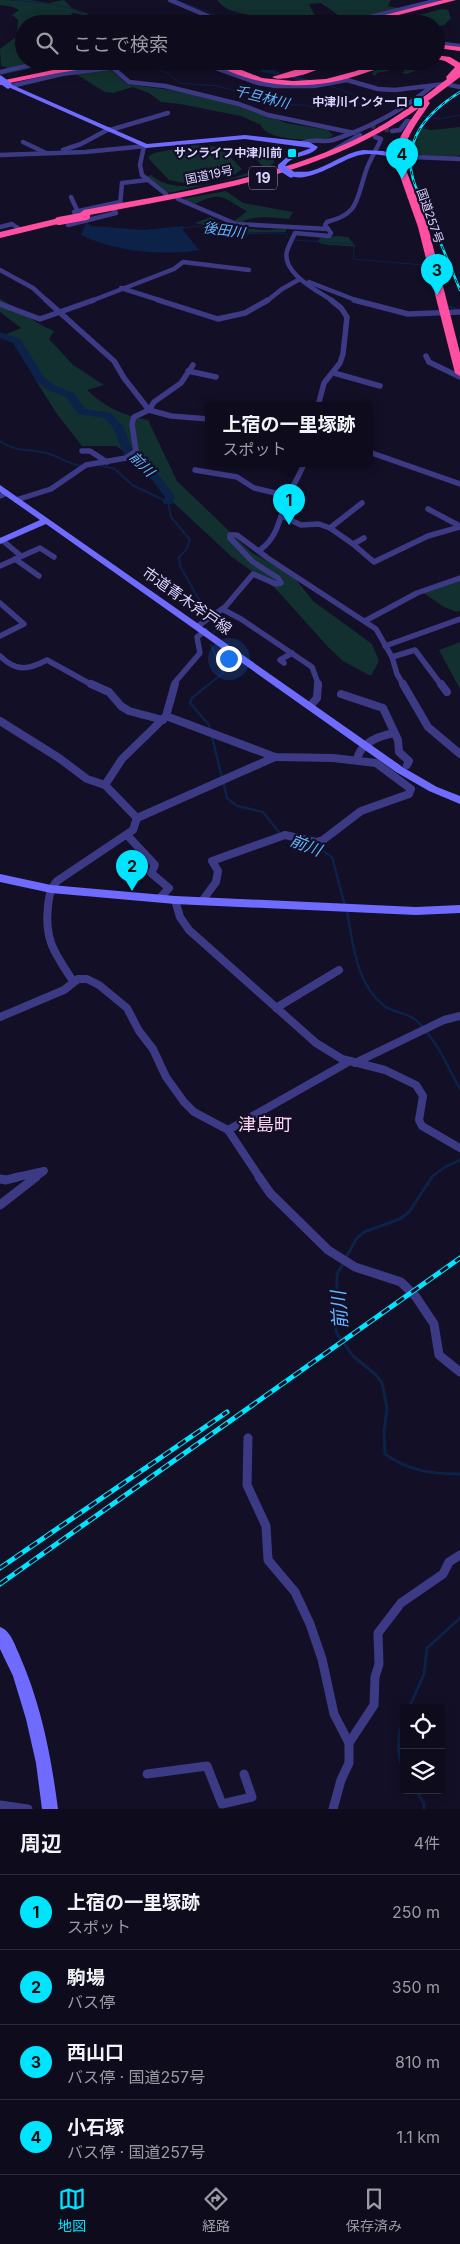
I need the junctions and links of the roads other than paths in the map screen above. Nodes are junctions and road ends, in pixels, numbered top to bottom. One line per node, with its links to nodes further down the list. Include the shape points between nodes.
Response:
1 (170, 0): 6 (street)
2 (439, 0): 7 (street)
3 (452, 0): 8 (highway)
4 (460, 0): 5 (highway)
5 (420, 12): 9 (highway); 10 (highway)
6 (206, 15)
7 (378, 15)
8 (391, 15)
9 (407, 15)
10 (410, 15)
11 (445, 45): 13 (street)
12 (445, 47): 13 (highway)
13 (460, 48)
14 (445, 54): 15 (highway)
15 (460, 56)
16 (445, 59): 37 (highway, via 459,69)
17 (15, 69): 31 (street)
18 (39, 70): 36 (highway)
19 (49, 70): 36 (highway)
20 (58, 70): 36 (highway)
21 (65, 70): 36 (highway)
22 (96, 70): 36 (street)
23 (115, 70): 45 (street, via 129,82 165,86 239,104 268,115)
24 (221, 70): 37 (street, via 276,86 314,86 347,80 386,90)
25 (234, 70): 34 (highway)
26 (243, 70): 34 (highway)
27 (245, 70): 32 (highway, via 264,77)
28 (253, 70): 32 (highway, via 269,75)
29 (306, 70): 32 (highway)
30 (361, 70): 34 (highway, via 308,84)
31 (0, 72)
32 (298, 73)
33 (460, 73): 37 (highway, 国道19号 / 19)
34 (252, 77)
35 (460, 78): 37 (highway, 国道19号 / 19)
36 (4, 82): 38 (street); 43 (street)
37 (440, 86): 39 (street); 40 (highway, 国道19号 / 19); 40 (highway, 国道19号 / 19); 45 (street)
38 (0, 87)
39 (460, 87)
40 (422, 103): 42 (highway, 国道19号 / 19); 49 (street, via 368,130); 57 (highway, 国道19号 / 19, via 371,135)
41 (168, 113): 43 (street)
42 (407, 121): 44 (street, via 400,130); 46 (highway, 国道19号 / 19); 56 (highway)
43 (110, 129): 50 (street); 53 (street)
44 (392, 131)
45 (355, 133): 48 (street); 57 (street)
46 (375, 137): 54 (street, via 381,139); 63 (highway, 国道19号 / 19, via 325,159 268,177)
47 (23, 142): 52 (street)
48 (305, 143): 49 (street); 50 (street, via 245,137); 51 (street)
49 (327, 145): 51 (street)
50 (145, 146): 53 (street); 59 (street, via 138,169)
51 (316, 148): 54 (street, bridge, via 285,160 282,168 291,174 312,174 355,154)
52 (47, 153): 53 (street); 55 (street)
53 (60, 153)
54 (376, 153): 56 (street); 68 (street, via 365,173 353,209 342,218 327,222)
55 (0, 155)
56 (402, 156): 58 (street, bridge); 77 (highway, 国道257号, via 401,172 423,227)
57 (320, 157): 63 (highway, 国道19号 / 19, via 254,177)
58 (460, 159)
59 (146, 180): 60 (street); 63 (street, via 122,183)
60 (166, 194)
61 (71, 197): 64 (street)
62 (178, 200): 68 (street, via 236,224)
63 (118, 206): 64 (highway, 国道19号 / 19)
64 (82, 215): 65 (highway, 国道19号 / 19, bridge)
65 (61, 222): 67 (highway, 国道19号 / 19); 69 (highway, 国道19号 / 19)
66 (0, 227): 67 (street, via 12,224)
67 (18, 228): 69 (highway, 国道19号 / 19)
68 (328, 228): 72 (street, via 329,236 297,233 290,242 285,256)
69 (0, 234)
70 (0, 270): 76 (street, via 33,288)
71 (248, 270): 73 (street, via 183,262 174,269)
72 (301, 280): 73 (street, via 245,313 218,319); 77 (street, via 344,297 401,313); 79 (street, via 338,306 347,317 344,354)
73 (121, 288): 76 (street)
74 (0, 304): 76 (street, via 36,319)
75 (460, 312): 77 (street)
76 (60, 313): 85 (street, via 114,360)
77 (445, 313): 80 (highway, 国道257号)
78 (426, 356): 82 (street, via 429,362)
79 (334, 373): 83 (street); 84 (street, via 324,384)
80 (460, 373)
81 (216, 377): 85 (street, via 191,368 180,383 154,402)
82 (460, 377)
83 (380, 386)
84 (319, 402)
85 (149, 410): 86 (street, via 171,416); 89 (street, via 132,420 135,454)
86 (205, 418)
87 (82, 451): 89 (street, via 90,451)
88 (373, 453): 92 (street)
89 (107, 462): 95 (street, via 89,463 66,481 34,497)
90 (302, 467): 94 (street)
91 (195, 470): 94 (street, via 237,477 257,488)
92 (460, 484)
93 (2, 492): 95 (street, 市道青木斧戸線)
94 (288, 496): 98 (street)
95 (16, 500): 99 (street, 市道青木斧戸線)
96 (362, 503): 101 (street)
97 (428, 509): 100 (street)
98 (282, 516): 101 (street, via 301,525 319,524); 105 (street, via 276,534)
99 (46, 521): 103 (street); 115 (street, 市道青木斧戸線)
100 (460, 526): 104 (street, via 428,536 374,562)
101 (330, 528): 104 (street)
102 (364, 538): 104 (street)
103 (1, 540): 107 (street)
104 (352, 544)
105 (260, 550): 112 (street, via 249,546 237,535 229,536 253,562 281,583 253,574); 114 (street)
106 (54, 557): 107 (street, via 40,548)
107 (18, 558): 108 (street); 109 (street)
108 (0, 566)
109 (39, 576)
110 (460, 578): 114 (street, via 417,593)
111 (0, 603): 116 (street, via 24,624)
112 (220, 611): 115 (street); 118 (street, via 241,619)
113 (460, 619): 117 (street)
114 (365, 621): 117 (street, via 376,629)
115 (202, 629): 124 (street, 市道青木斧戸線); 125 (street, via 197,638 200,653 176,681)
116 (0, 636)
117 (385, 646): 120 (street)
118 (292, 653): 121 (street, via 280,660); 124 (street, via 315,671 319,697)
119 (0, 656): 125 (street, via 20,670 47,660 109,692 129,712)
120 (392, 657): 122 (street, via 415,650); 129 (street, via 397,674 423,720)
121 (284, 663)
122 (447, 692)
123 (341, 694): 127 (street, via 383,708)
124 (310, 706): 128 (street, 市道青木斧戸線)
125 (165, 718): 130 (street, via 207,730); 133 (street, via 122,759)
126 (0, 721): 133 (street, via 87,779)
127 (394, 733): 128 (street); 132 (street, via 399,752 409,761)
128 (365, 746): 131 (street); 134 (street, 市道青木斧戸線, via 415,780)
129 (460, 754)
130 (275, 757): 131 (street); 135 (street)
131 (357, 760): 141 (street, via 376,763 393,773 409,786 409,794 361,811 323,840 316,842 281,836 212,861 218,871 216,882)
132 (407, 765)
133 (105, 785): 135 (street)
134 (460, 800)
135 (137, 818): 136 (street, via 133,830)
136 (127, 835): 138 (street, via 57,881); 139 (street, via 156,865 151,873 169,888)
137 (0, 878): 138 (street)
138 (50, 889): 139 (street); 144 (street, via 44,923 46,938)
139 (160, 898): 140 (street)
140 (175, 900): 141 (street); 145 (street, via 189,930)
141 (202, 901): 142 (street, via 348,909)
142 (460, 909)
143 (339, 970): 145 (street)
144 (73, 981): 147 (street, via 64,990); 149 (street, via 86,980 99,985 126,1008 184,1102 194,1112)
145 (276, 1008): 148 (street, via 316,1043)
146 (460, 1016): 148 (street)
147 (0, 1017)
148 (352, 1062): 149 (street); 150 (street, via 385,1070 416,1085 423,1096 419,1120 422,1126)
149 (228, 1130): 153 (street, via 270,1193 328,1250 355,1266 400,1282 416,1297 434,1324 439,1355)
150 (460, 1148)
151 (0, 1179): 152 (street, via 44,1171)
152 (0, 1205)
153 (460, 1372)
154 (248, 1438): 157 (street, via 247,1485 266,1526 268,1560 295,1592 310,1624 322,1659 334,1714)
155 (460, 1555): 157 (street, via 449,1562 443,1574 401,1603 378,1633 379,1664 374,1705)
156 (0, 1634): 162 (street, via 17,1666 36,1724)
157 (349, 1744): 163 (street, via 349,1763)
158 (147, 1774): 159 (street, via 207,1766 222,1804 252,1797)
159 (244, 1774)
160 (0, 1805): 161 (street)
161 (28, 1809)
162 (50, 1809)
163 (333, 1809)

